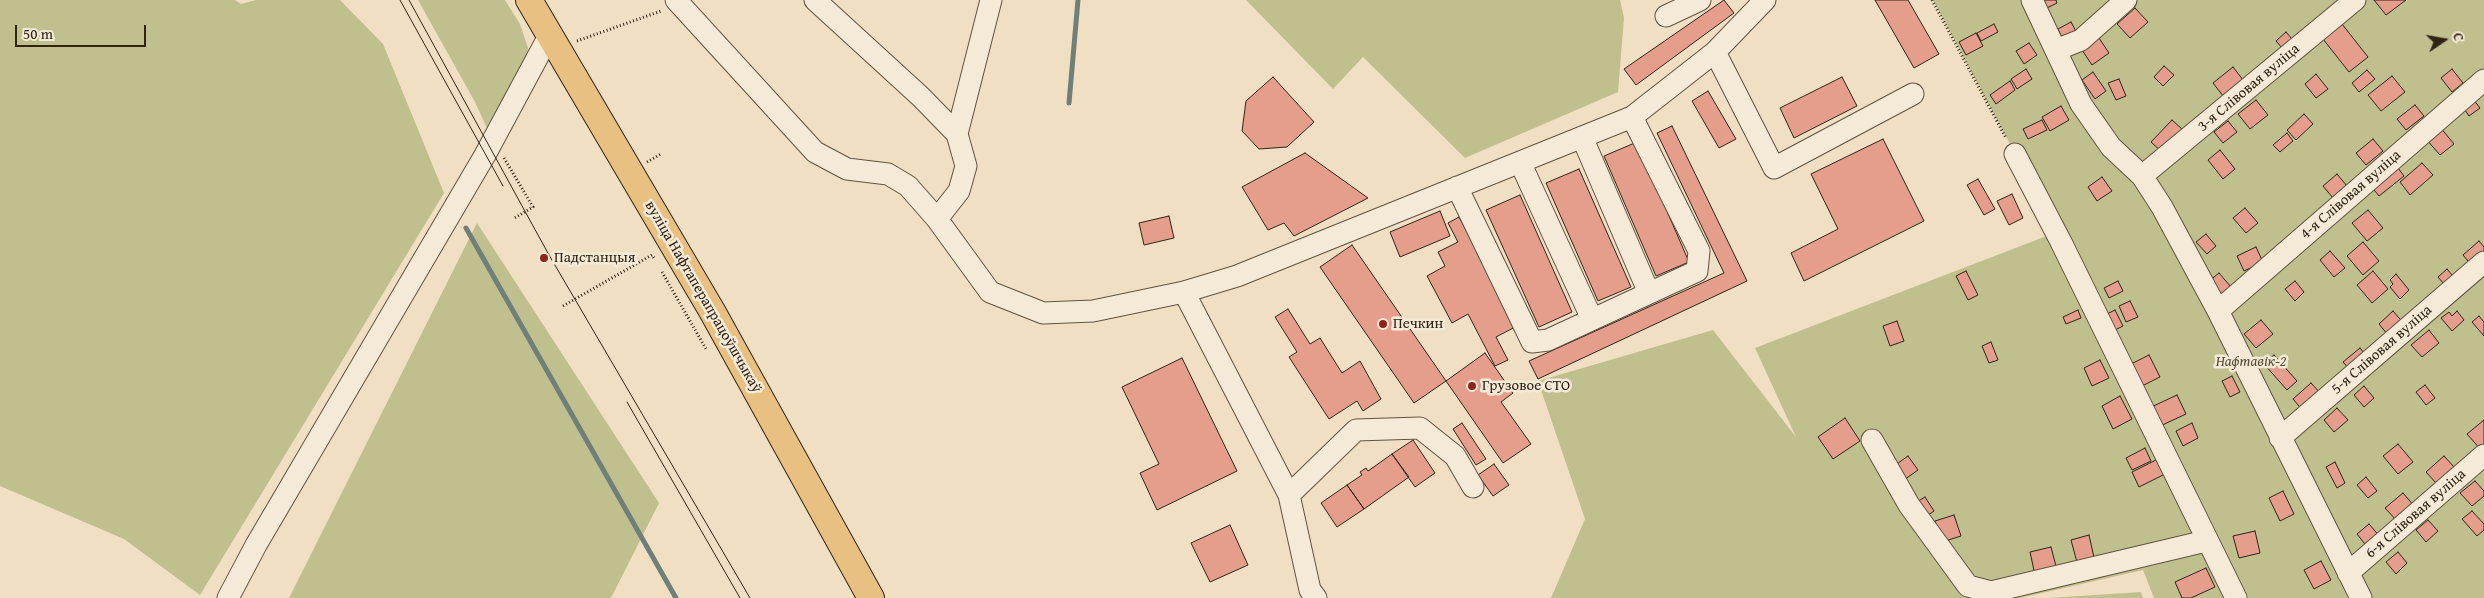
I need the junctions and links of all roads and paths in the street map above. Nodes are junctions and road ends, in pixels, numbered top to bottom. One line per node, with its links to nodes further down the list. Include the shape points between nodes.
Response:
1 (529, 0): 12 (main road, вуліца Нафтаперапрацоўшчыкаў)
2 (815, 0): 18 (street)
3 (991, 0): 18 (street)
4 (1700, 0): 11 (street)
5 (1765, 0): 14 (street)
6 (1932, 0): 21 (path)
7 (2032, 0): 13 (street)
8 (2126, 0): 13 (street, via 2081,40)
9 (2355, 0): 23 (street, 3-я Слівовая вуліца)
10 (678, 2): 12 (path); 26 (street, via 815,152 847,169 888,174 908,186)
11 (1666, 16)
12 (554, 41): 20 (street); 44 (main road, вуліца Нафтаперапрацоўшчыкаў, via 712,311)
13 (2056, 50): 23 (street, via 2081,104 2111,148)
14 (1715, 52): 16 (street, via 1774,168); 17 (street)
15 (2484, 80): 33 (street, 4-я Слівовая вуліца)
16 (1913, 94)
17 (1632, 117): 19 (street); 31 (street, via 1699,251 1697,271)
18 (957, 134): 26 (street, via 966,166 959,191)
19 (1582, 137): 22 (street); 31 (street)
20 (494, 140): 25 (path, via 533,207); 43 (street)
21 (2015, 154): 41 (street)
22 (1520, 162): 24 (street); 34 (street)
23 (2142, 176): 33 (street)
24 (1457, 187): 30 (street, via 1237,276); 34 (street, via 1532,342 1548,340)
25 (513, 219)
26 (937, 219): 30 (street, via 990,292 1043,313 1093,311)
27 (656, 262): 32 (path, via 652,255)
28 (2484, 262): 36 (street, 5-я Слівовая вуліца)
29 (661, 270): 35 (path)
30 (1184, 292): 40 (street)
31 (1649, 293): 34 (street)
32 (563, 306)
33 (2218, 311): 36 (street)
34 (1592, 319)
35 (706, 350)
36 (2280, 438): 42 (street)
37 (1872, 440): 41 (street, via 1909,505 1968,586 1991,592)
38 (2484, 456): 42 (street, 6-я Слівовая вуліца)
39 (1473, 487): 40 (street, via 1455,456 1420,428 1356,430)
40 (1289, 495): 45 (street, via 1310,590)
41 (2206, 541): 46 (street)
42 (2348, 573): 47 (street)
43 (228, 598)
44 (871, 598)
45 (1316, 598)
46 (2236, 598)
47 (2361, 598)

